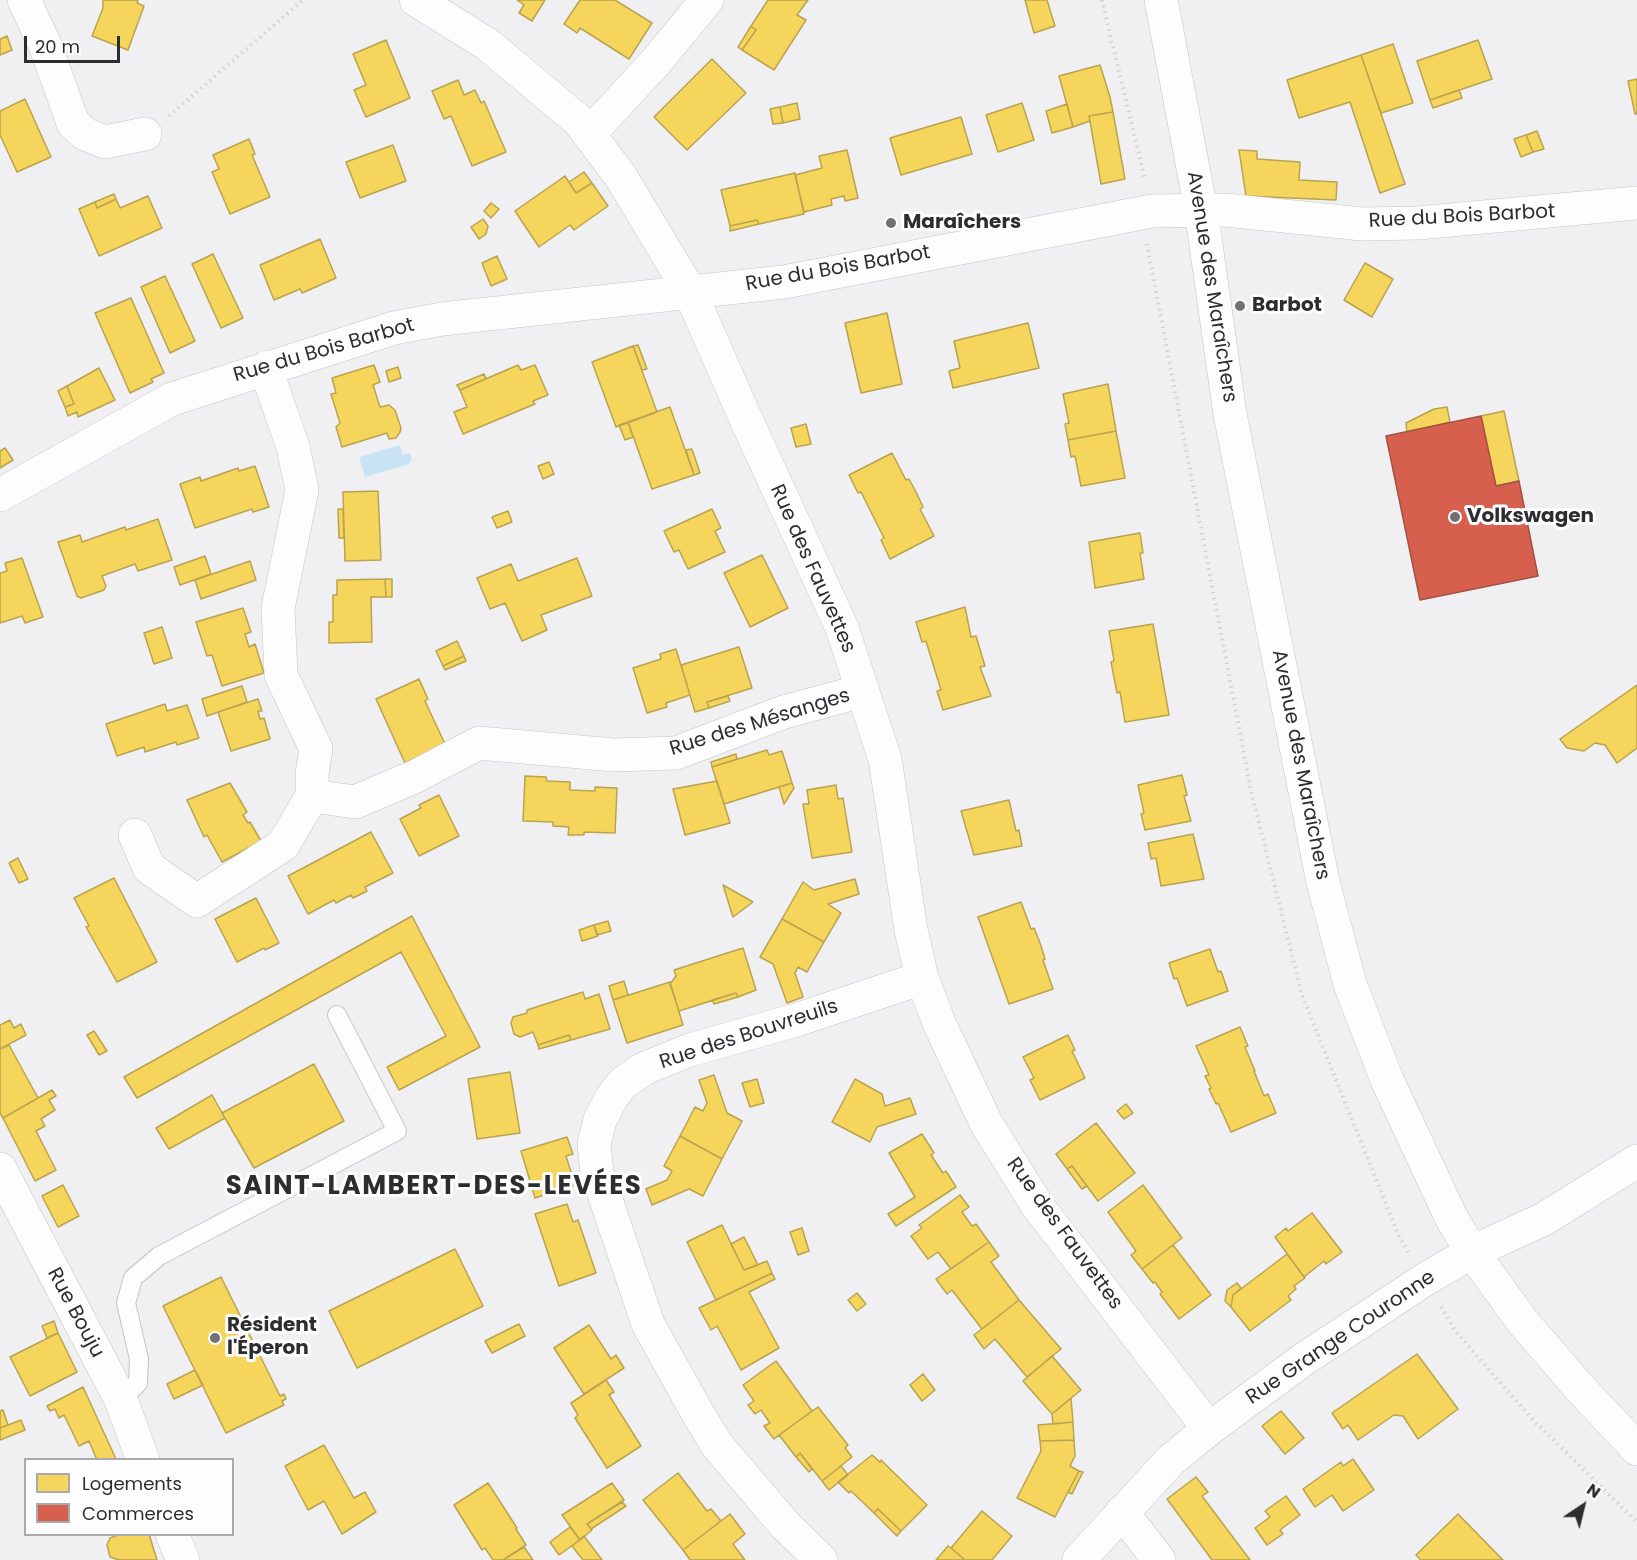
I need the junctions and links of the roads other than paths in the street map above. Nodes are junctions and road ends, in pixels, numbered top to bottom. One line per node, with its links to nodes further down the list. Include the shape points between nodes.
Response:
1 (24, 0): 6 (street, via 73,123 85,135 105,142)
2 (416, 0): 5 (street, Rue des Fauvettes, via 487,44)
3 (707, 0): 5 (street)
4 (1161, 0): 8 (street, Avenue des Maraîchers)
5 (590, 133): 9 (street, Rue des Fauvettes)
6 (145, 134)
7 (1637, 203): 8 (street, Rue du Bois Barbot, via 1418,223 1362,224)
8 (1201, 210): 9 (street, Rue du Bois Barbot, via 1152,211 784,282); 19 (street, Avenue des Maraîchers, via 1230,414 1323,882 1350,984 1387,1080 1452,1219)
9 (690, 292): 10 (street, Rue du Bois Barbot, via 442,319 394,328); 12 (street, Rue des Fauvettes, via 842,628)
10 (267, 367): 11 (street, Rue du Bois Barbot, via 172,399); 13 (street, via 293,447 302,490 278,608 281,675 316,749)
11 (0, 495)
12 (862, 691): 13 (street, Rue des Mésanges, via 784,712 676,753 614,755 479,743 355,802); 15 (street, Rue des Fauvettes, via 885,759)
13 (312, 796): 14 (street, via 283,845 197,901 149,868)
14 (135, 835)
15 (922, 978): 21 (street, Rue des Fauvettes, via 987,1123 1037,1204); 27 (street, Rue des Bouvreuils, via 690,1050 645,1068 623,1083 612,1097 594,1144 597,1173 648,1324 717,1445)
16 (337, 1015): 20 (lane, via 397,1131 159,1256 133,1278 126,1303 139,1359 138,1383)
17 (1637, 1161): 19 (street, Rue Grange Couronne, via 1544,1219)
18 (0, 1169): 20 (street, Rue Bouju)
19 (1472, 1252): 21 (street, Rue Grange Couronne, via 1304,1359); 22 (street, Avenue des Maraîchers, via 1523,1322)
20 (121, 1400): 23 (street, Rue Bouju)
21 (1209, 1429): 24 (street, Rue Grange Couronne, via 1171,1460)
22 (1637, 1449)
23 (142, 1458)
24 (1122, 1512): 28 (street, Rue Grange Couronne); 29 (street)
25 (173, 1536): 26 (street)
26 (183, 1560)
27 (820, 1560)
28 (1078, 1560)
29 (1159, 1560)

